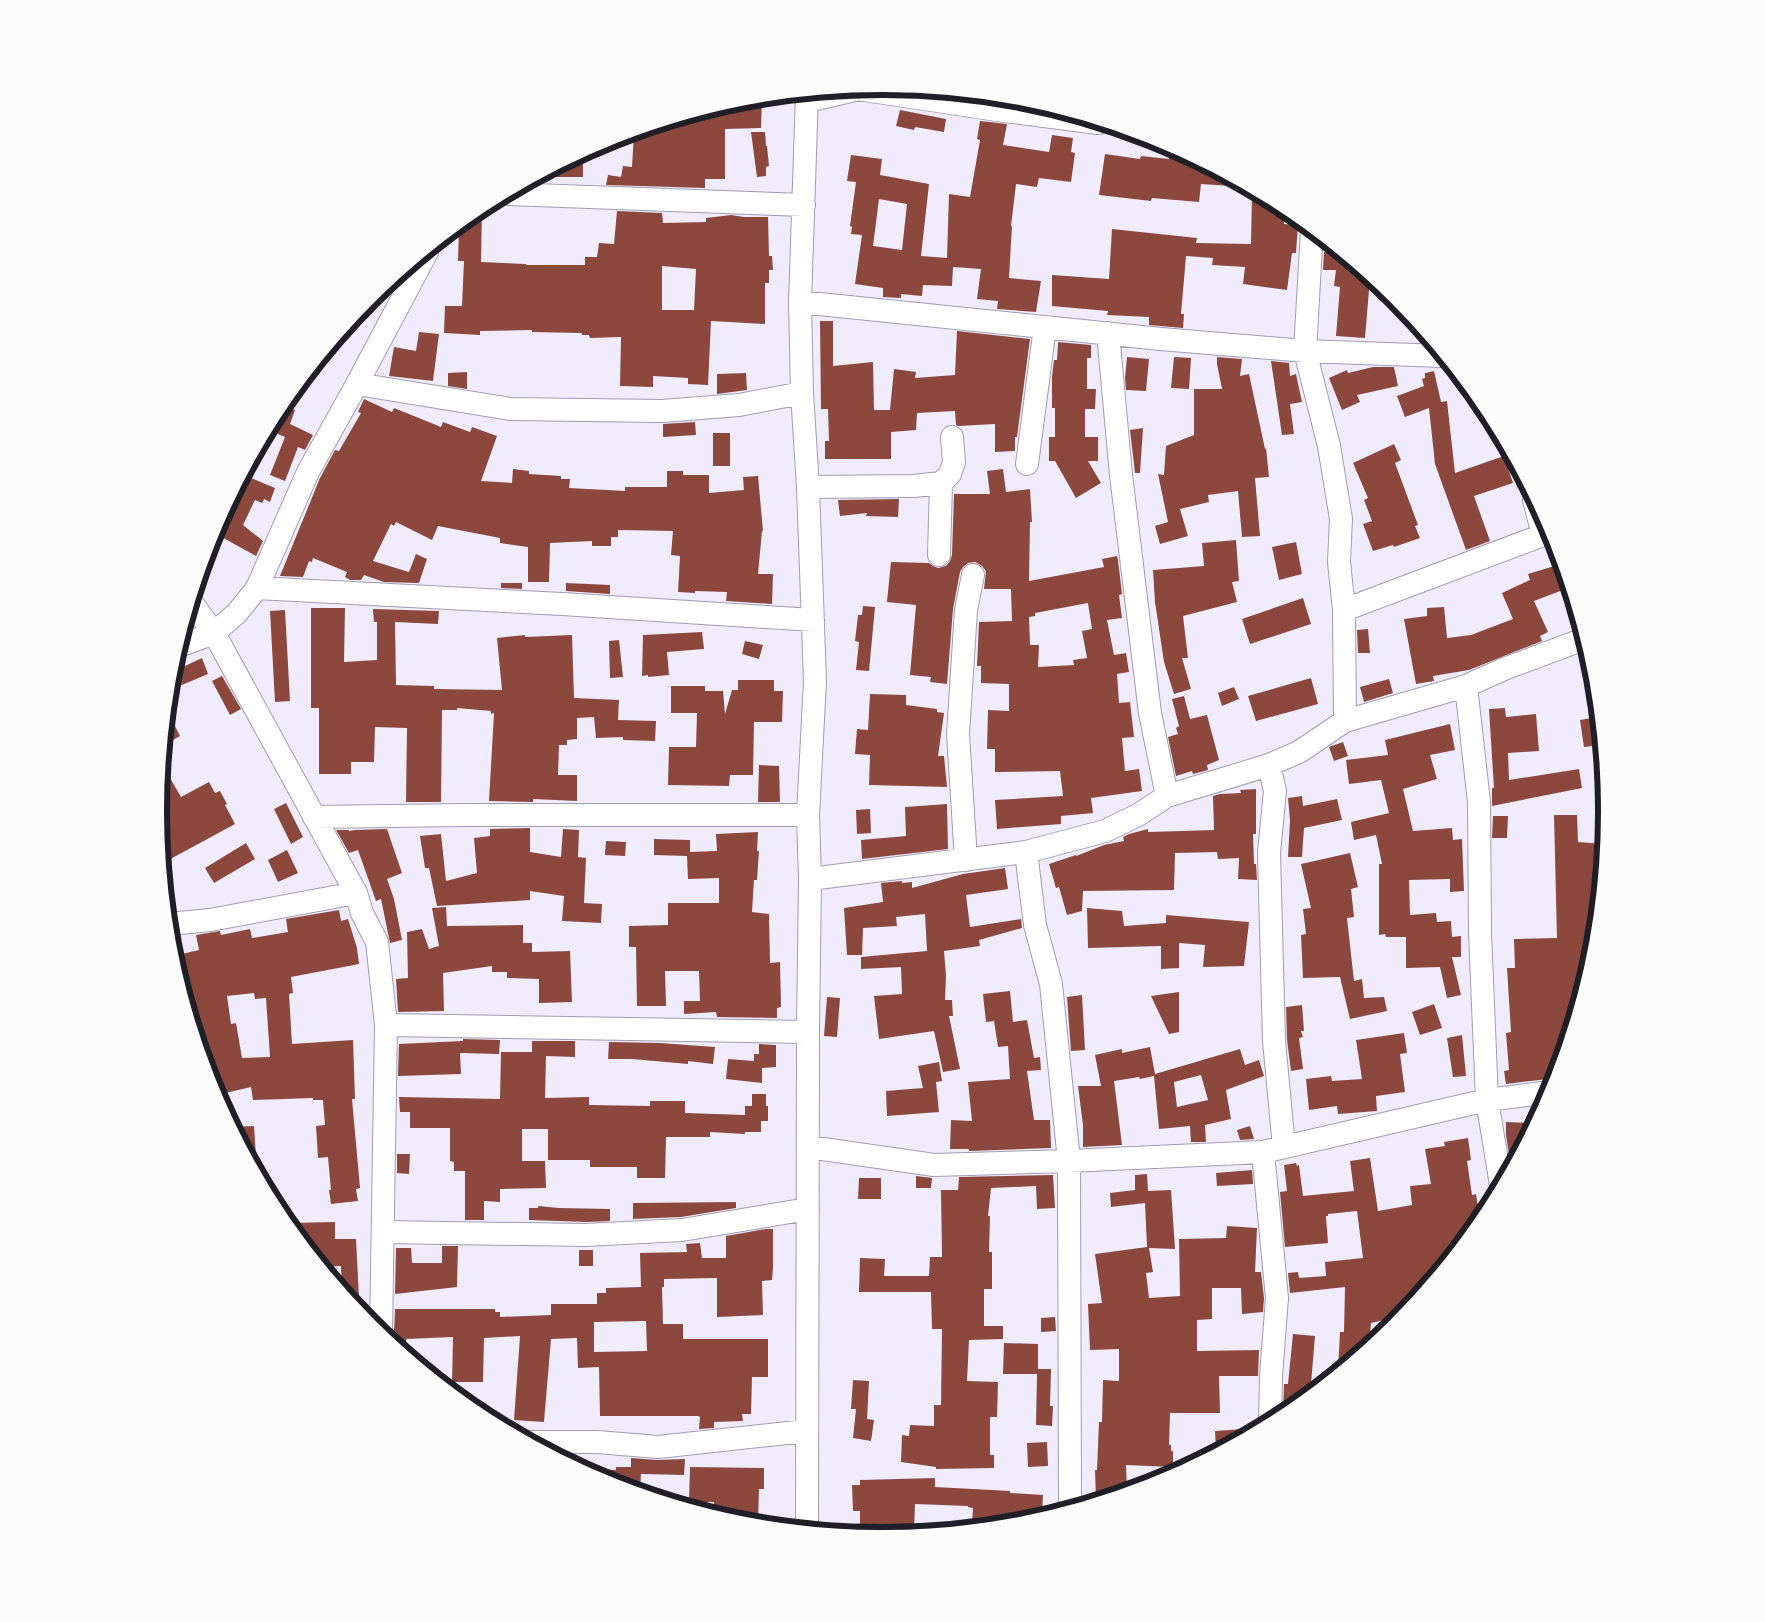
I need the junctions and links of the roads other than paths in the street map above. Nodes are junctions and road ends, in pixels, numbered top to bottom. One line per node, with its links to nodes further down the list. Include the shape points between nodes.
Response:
1 (905, 96): 3 (street)
2 (807, 99): 5 (street)
3 (1069, 119)
4 (519, 194): 5 (street)
5 (804, 205): 8 (street)
6 (1312, 238): 11 (street)
7 (420, 265): 13 (street)
8 (800, 302): 9 (street); 14 (street)
9 (1045, 327): 10 (street); 16 (street)
10 (1108, 333): 11 (street); 32 (street, via 1121,475 1150,713)
11 (1305, 350): 12 (street); 24 (street, via 1329,446 1341,519 1339,562)
12 (1435, 356)
13 (357, 384): 14 (street, via 510,409 662,411 739,405); 22 (street, via 308,472)
14 (802, 393): 18 (street)
15 (952, 437): 17 (street, via 954,462 950,474)
16 (1027, 464)
17 (941, 483): 18 (street); 20 (street)
18 (808, 488): 25 (street)
19 (1543, 535): 24 (street)
20 (940, 555)
21 (973, 575): 36 (street, via 966,610 958,734)
22 (257, 588): 25 (street); 26 (street, via 237,613)
23 (196, 609): 26 (street)
24 (1344, 610): 30 (street)
25 (813, 620): 33 (street, via 815,681)
26 (214, 633): 28 (street); 34 (street)
27 (1578, 641): 29 (street)
28 (187, 643)
29 (1466, 686): 30 (street); 43 (street, via 1479,802 1480,933)
30 (1345, 721): 31 (street, via 1299,752)
31 (1269, 765): 32 (street); 45 (street, via 1275,791 1269,853)
32 (1167, 796): 35 (street, via 1105,831)
33 (808, 815): 34 (street); 37 (street)
34 (314, 817): 38 (street)
35 (1026, 852): 36 (street); 46 (street, via 1035,925 1051,984)
36 (966, 860): 37 (street)
37 (810, 879): 41 (street)
38 (356, 893): 39 (street); 40 (street, via 377,942)
39 (176, 923)
40 (386, 1025): 41 (street); 49 (street)
41 (808, 1032): 44 (street)
42 (1540, 1093): 43 (street)
43 (1487, 1100): 45 (street); 47 (street)
44 (808, 1147): 46 (street, via 934,1165); 48 (street)
45 (1273, 1150): 46 (street); 51 (street, via 1277,1298)
46 (1069, 1161): 54 (street)
47 (1499, 1175)
48 (808, 1209): 49 (street, via 682,1230 586,1235); 52 (street)
49 (383, 1232): 50 (street)
50 (381, 1322)
51 (1270, 1412)
52 (806, 1431): 53 (street, via 658,1447); 55 (street)
53 (545, 1442)
54 (1070, 1502)
55 (807, 1523)

